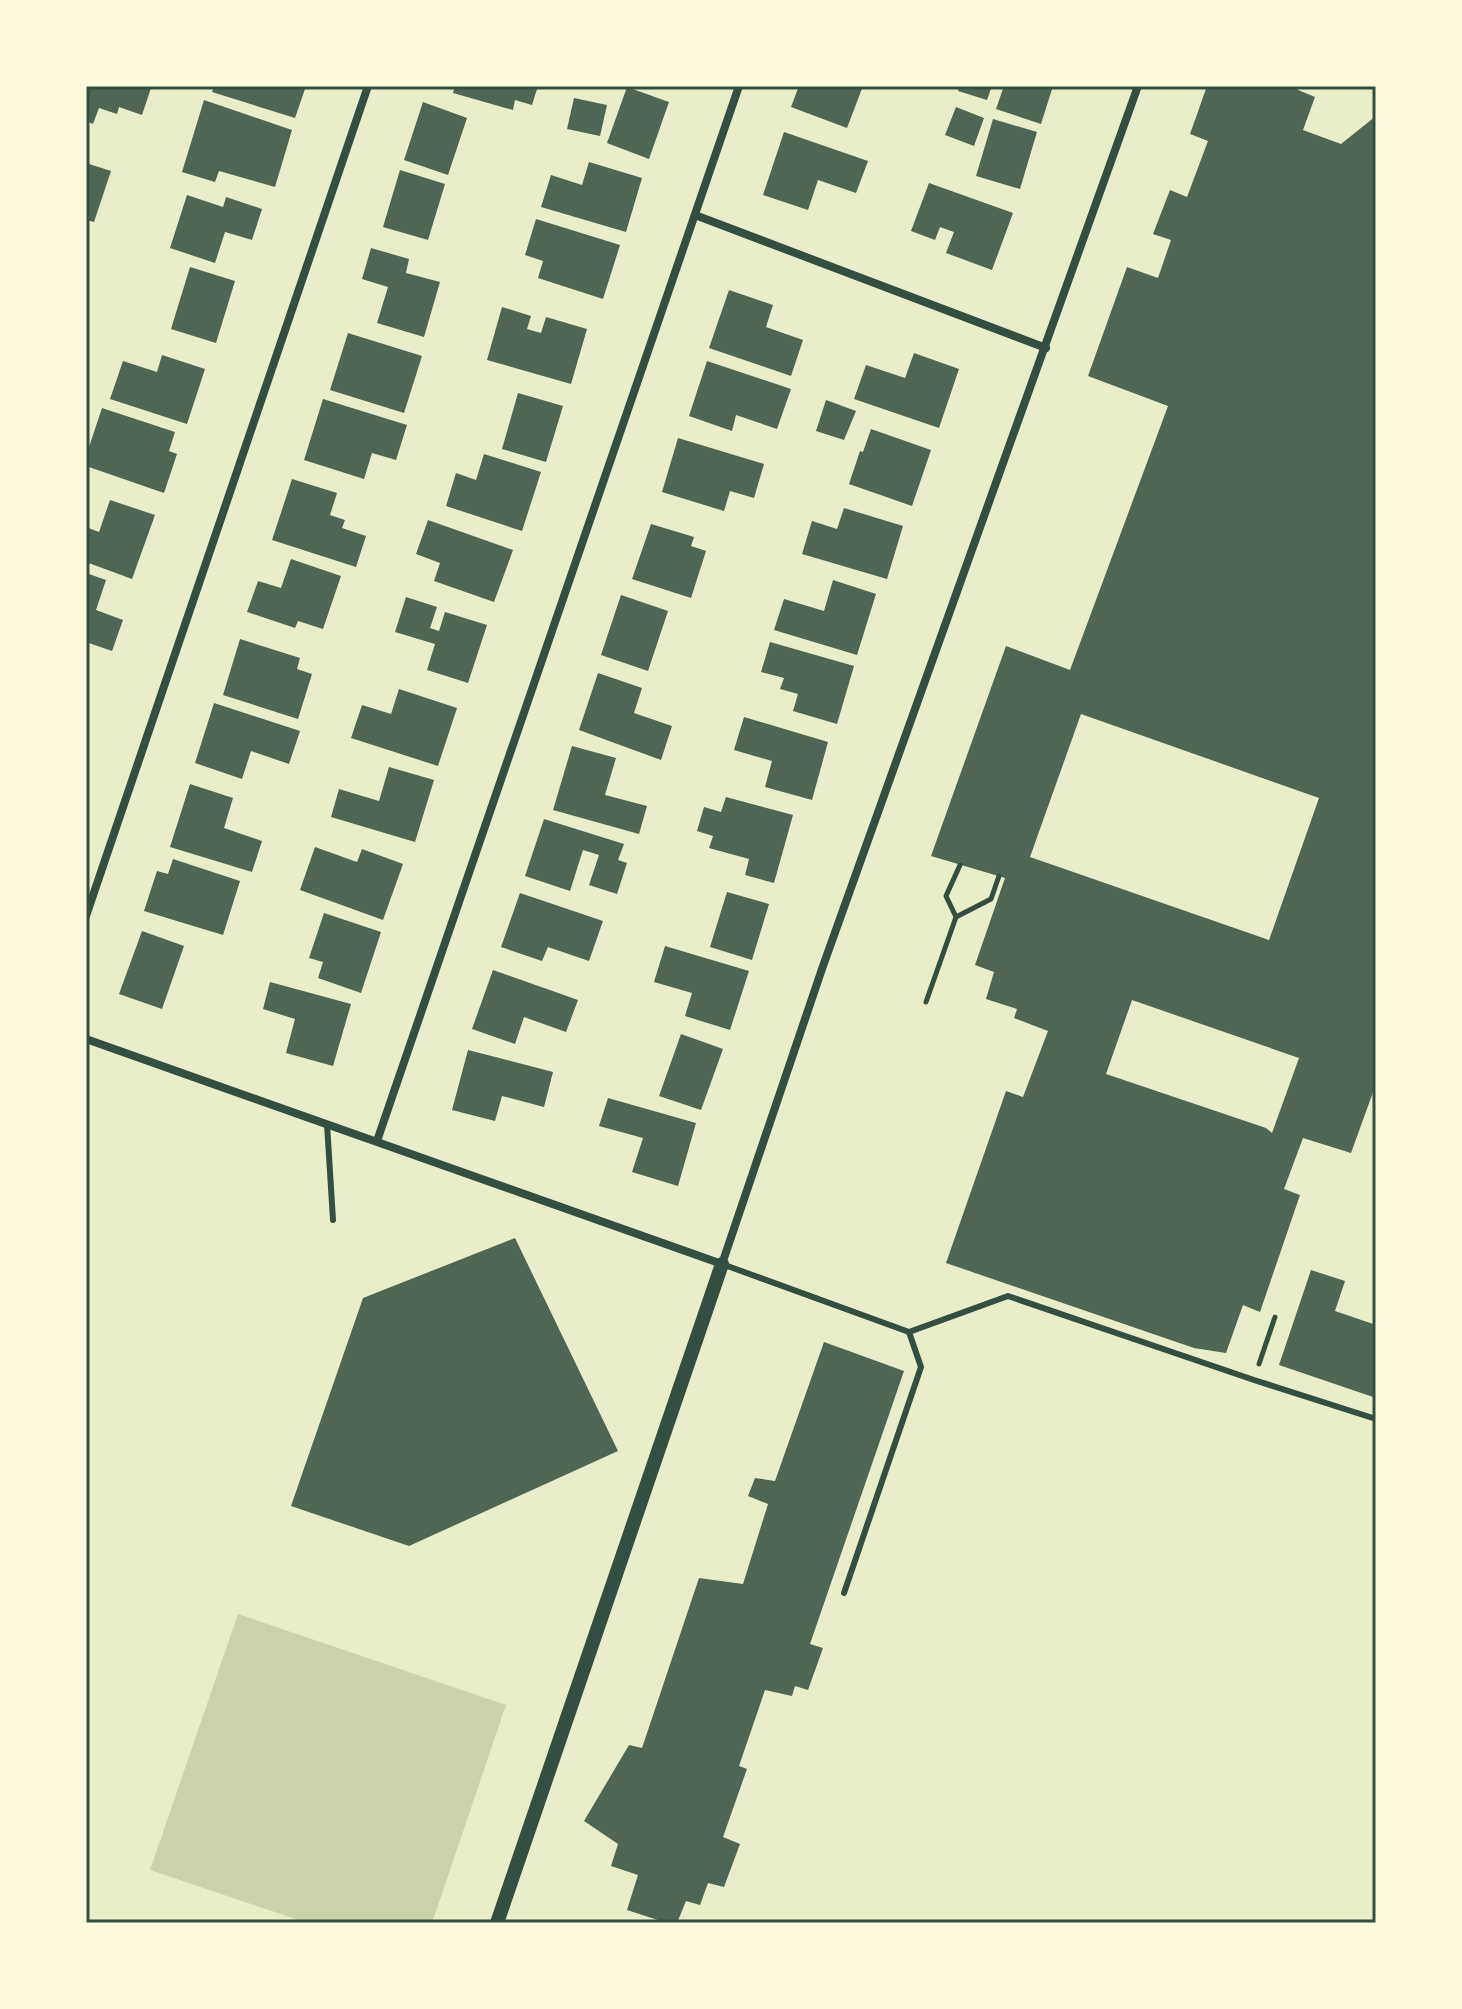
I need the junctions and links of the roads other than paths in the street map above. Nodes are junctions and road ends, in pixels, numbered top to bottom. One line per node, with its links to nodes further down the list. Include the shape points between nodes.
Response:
1 (368, 86): 6 (street)
2 (739, 86): 4 (street)
3 (1138, 86): 5 (street)
4 (695, 215): 5 (street); 9 (street)
5 (1046, 348): 11 (street, via 823,966)
6 (86, 916)
7 (86, 1039): 8 (street)
8 (326, 1123): 9 (street); 10 (lane)
9 (377, 1141): 11 (street)
10 (333, 1220)
11 (722, 1264): 12 (lane); 15 (street)
12 (909, 1332): 13 (lane, via 1008,1296); 14 (lane, via 921,1367)
13 (1376, 1419)
14 (844, 1593)
15 (497, 1923)

